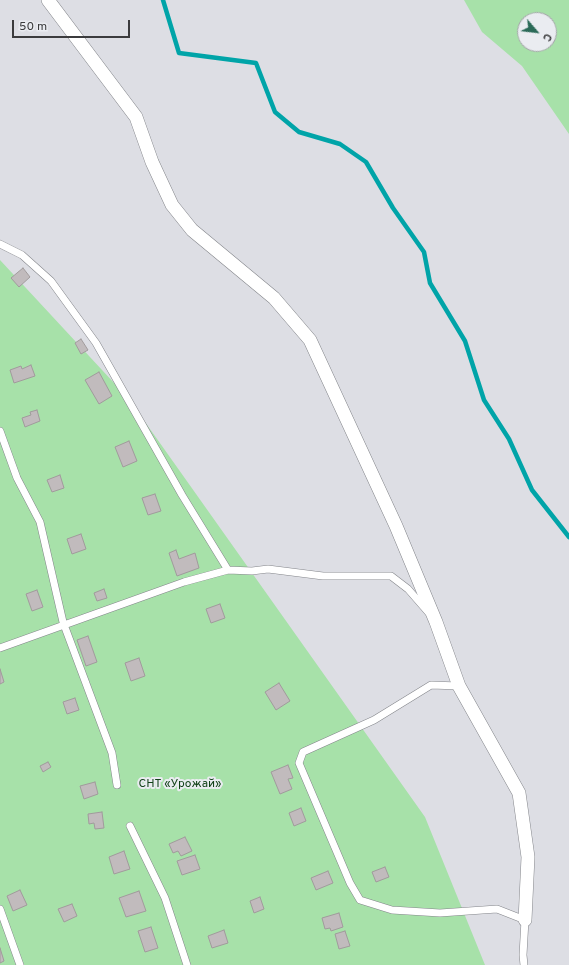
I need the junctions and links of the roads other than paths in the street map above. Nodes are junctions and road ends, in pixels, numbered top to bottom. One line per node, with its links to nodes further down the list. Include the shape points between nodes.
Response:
1 (48, 0): 5 (street, via 136,117 152,162 172,205 192,230 274,298 310,340 396,526)
2 (0, 244): 4 (lane, via 22,255 51,281 96,342 182,495)
3 (0, 431): 6 (lane, via 17,478 40,522)
4 (228, 570): 5 (lane, via 268,569 323,576 391,576 408,589); 6 (lane, via 184,582)
5 (436, 622): 8 (street)
6 (64, 626): 7 (lane); 9 (lane, via 112,753)
7 (0, 648)
8 (459, 686): 12 (street, via 519,793 528,857); 12 (lane, via 431,685 374,720 303,752 299,762 350,883 360,900 392,910 440,913 497,909)
9 (116, 785)
10 (130, 826): 14 (lane, via 166,898)
11 (0, 909): 13 (lane)
12 (525, 920): 15 (lane)
13 (20, 965)
14 (187, 965)
15 (524, 965)

